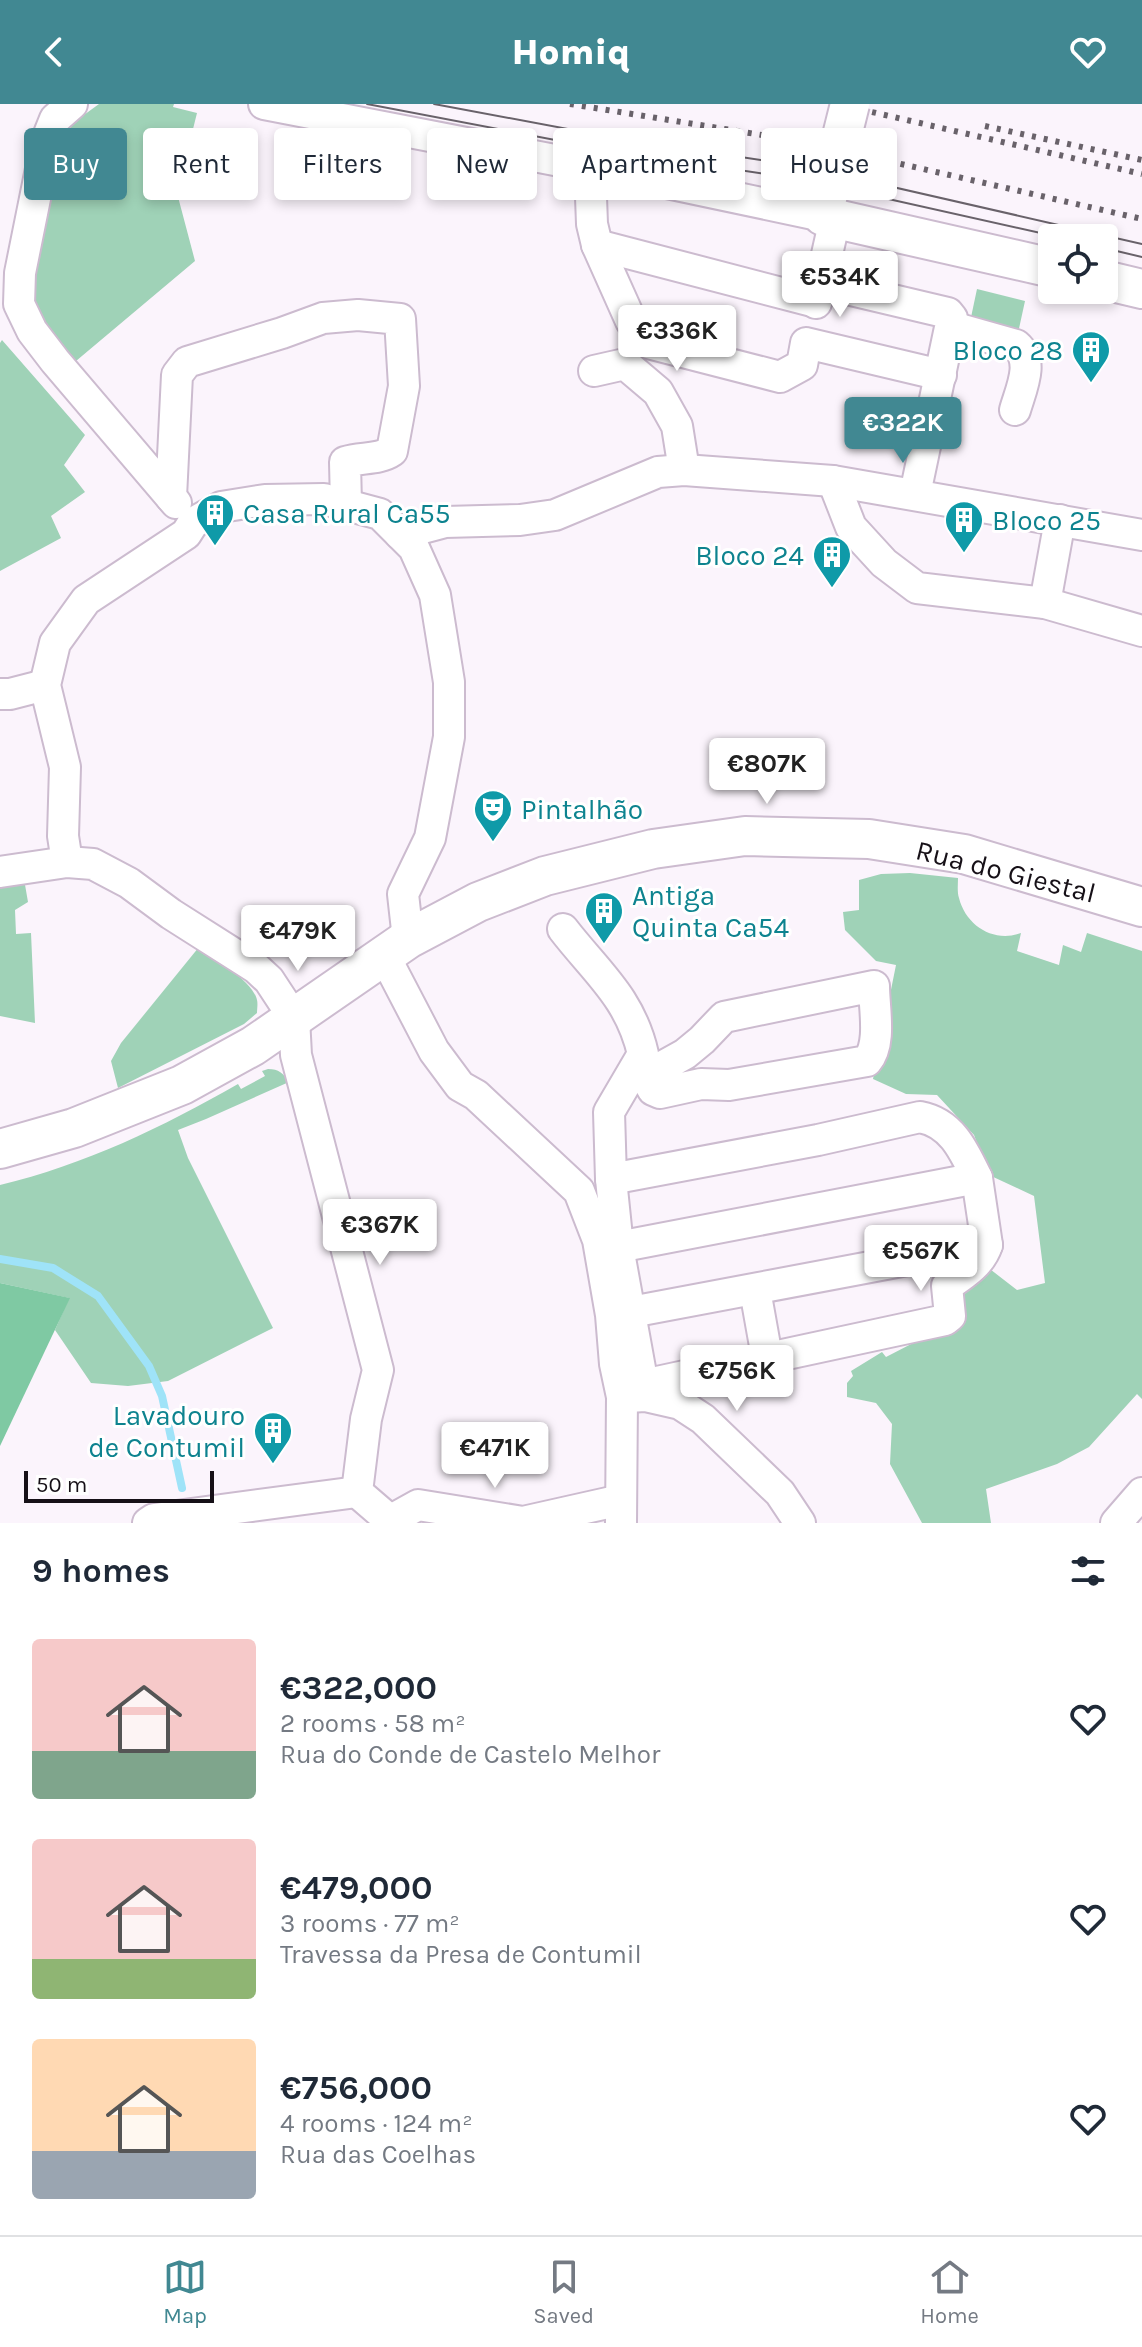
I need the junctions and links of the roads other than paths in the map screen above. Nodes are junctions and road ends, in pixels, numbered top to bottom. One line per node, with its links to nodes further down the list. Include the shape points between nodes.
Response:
1 (72, 104): 13 (street, via 55,119 47,139 20,273)
2 (264, 104): 4 (street)
3 (850, 104): 7 (street, bridge)
4 (553, 160)
5 (745, 199): 7 (street)
6 (591, 200): 8 (street)
7 (829, 217): 9 (street); 12 (street)
8 (597, 245): 12 (street); 15 (street, via 631,321 648,343 780,377 802,365)
9 (1038, 265)
10 (1118, 283): 11 (street)
11 (1142, 289)
12 (818, 292): 14 (street, via 948,313); 15 (street)
13 (10, 297): 22 (street, via 55,361)
14 (952, 327): 17 (street); 18 (street, via 1023,351 1025,372)
15 (806, 343): 17 (street)
16 (594, 371): 19 (street, via 625,364 658,392 677,426)
17 (941, 375): 21 (street)
18 (1015, 410)
19 (684, 470): 20 (street); 26 (street, via 658,472 555,515 445,522)
20 (833, 481): 21 (street); 28 (street, via 851,527 884,563 917,588)
21 (915, 494): 24 (street)
22 (171, 497): 23 (street, via 177,375 187,362 323,318 400,319 404,386 392,451 384,457 345,462); 25 (street)
23 (346, 505): 25 (street, via 324,499 265,500 221,507); 26 (street, via 380,514)
24 (1060, 520): 27 (street); 28 (street)
25 (193, 523): 30 (street, via 186,534 86,600 55,643)
26 (400, 534): 36 (street, via 414,548 435,595 449,682 449,737 430,838 403,894)
27 (1142, 535)
28 (1045, 603): 29 (street)
29 (1142, 631)
30 (45, 685): 31 (street); 32 (street, via 65,767)
31 (0, 694)
32 (67, 862): 33 (street); 37 (street, via 93,864 129,883 256,968)
33 (0, 872)
34 (1142, 907): 36 (street, Rua do Giestal, via 964,854 869,839 745,836 653,849 545,876 478,902)
35 (563, 929): 38 (street, via 626,1007 643,1054)
36 (396, 947): 37 (street, Rua do Giestal); 47 (street, via 434,1051 460,1086 579,1191 598,1240 615,1364)
37 (294, 1018): 39 (street, Rua do Giestal, via 182,1085 74,1128); 48 (street, via 296,1055 378,1370)
38 (642, 1071): 38 (street, via 660,1093 867,1061 874,1053 874,986 724,1017 685,1054); 41 (street, via 609,1112)
39 (0, 1149)
40 (977, 1178): 41 (street, via 952,1135 933,1119 920,1117); 42 (street); 43 (street)
41 (611, 1179): 43 (street)
42 (987, 1245): 44 (street); 46 (street, via 977,1263 947,1286 950,1313 945,1320)
43 (618, 1247): 45 (street)
44 (755, 1290): 45 (street); 46 (street)
45 (631, 1312): 47 (street)
46 (767, 1357): 47 (street)
47 (637, 1393): 50 (street); 53 (street, via 680,1404 703,1419 780,1493)
48 (357, 1492): 51 (street); 52 (street)
49 (1142, 1493): 54 (street)
50 (621, 1512): 51 (street, via 523,1522 418,1505)
51 (392, 1522)
52 (148, 1523)
53 (800, 1523)
54 (1116, 1523)

